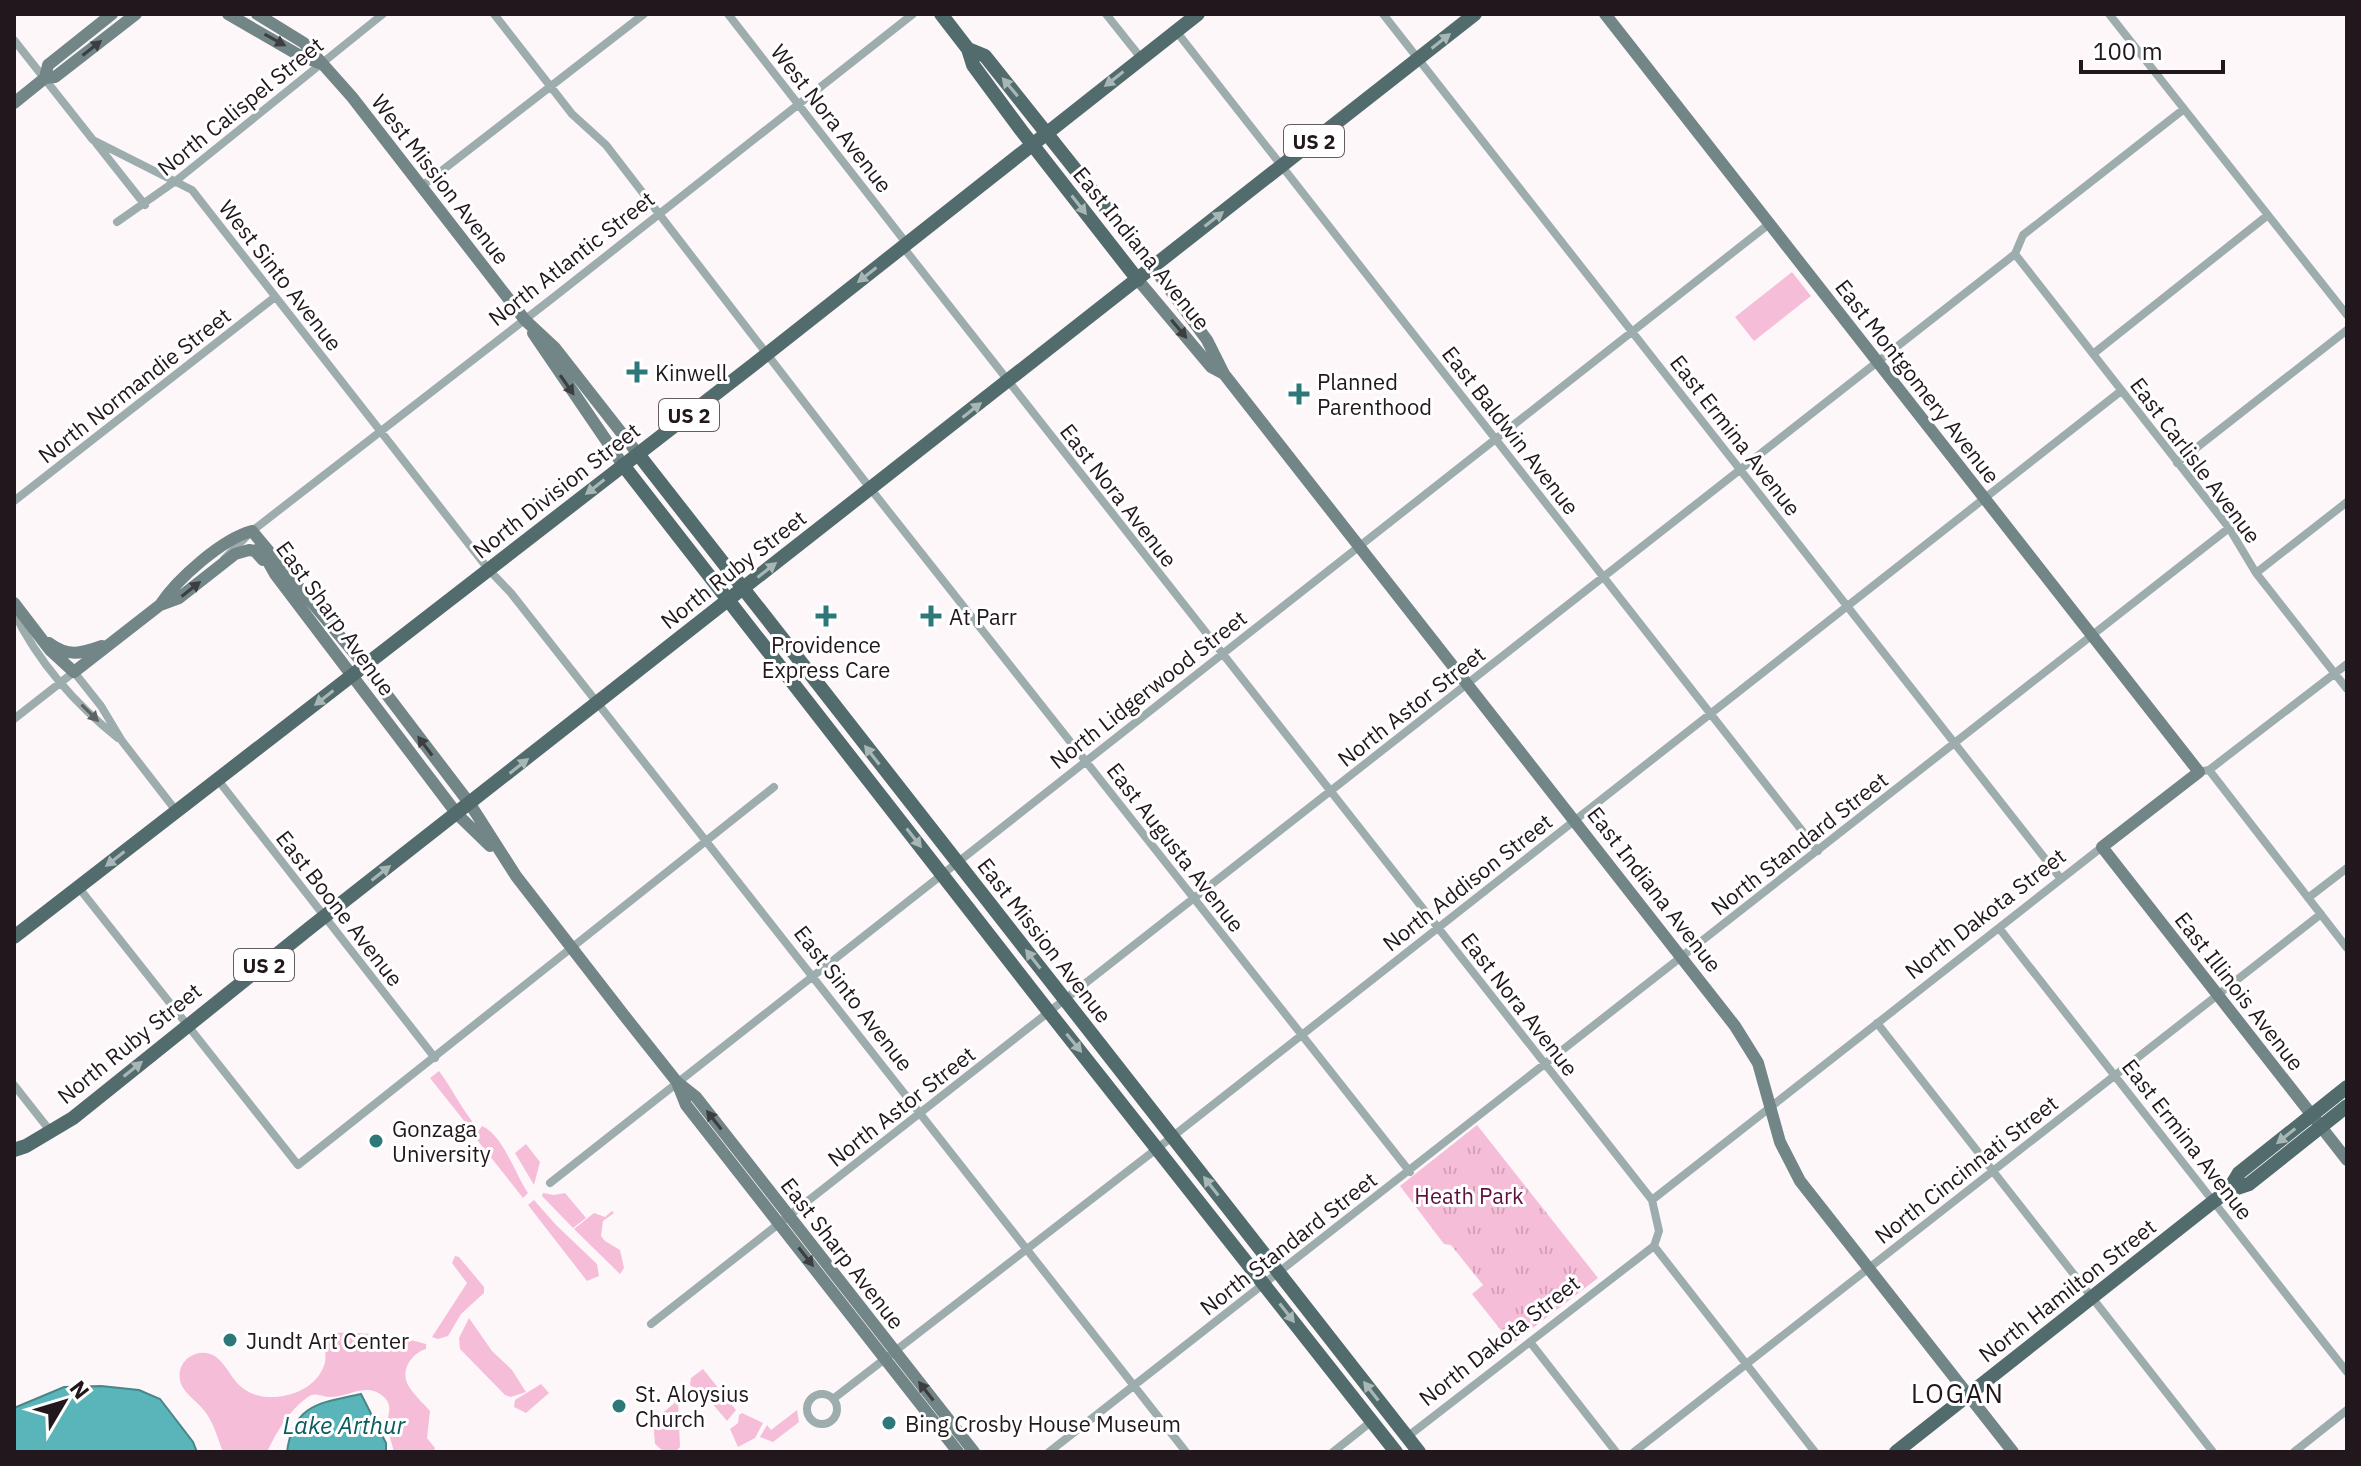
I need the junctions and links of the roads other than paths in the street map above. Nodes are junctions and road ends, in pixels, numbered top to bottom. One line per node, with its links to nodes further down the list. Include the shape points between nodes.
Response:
1 (112, 14): 23 (street, via 48,65)
2 (136, 14): 23 (street, one-way to 2, via 55,77)
3 (228, 14): 22 (street, West Mission Avenue, one-way to 22)
4 (257, 14): 22 (street, West Mission Avenue, via 304,43)
5 (494, 14): 24 (street, East Augusta Avenue)
6 (644, 14): 24 (street)
7 (728, 14): 26 (street, West Nora Avenue)
8 (913, 14): 26 (street, North Atlantic Street)
9 (941, 14): 19 (main road)
10 (1106, 14): 20 (street)
11 (1198, 14): 17 (main road, North Division Street / US 2)
12 (1383, 14): 21 (street, East Ermina Avenue)
13 (1475, 14): 21 (main road, North Ruby Street / US 2, one-way to 13)
14 (1605, 14): 38 (street, East Montgomery Avenue)
15 (2109, 14): 27 (street)
16 (380, 15): 22 (street, North Calispel Street)
17 (1176, 31): 20 (main road, North Division Street / US 2); 31 (street, East Baldwin Avenue)
18 (14, 40): 23 (street, West Sinto Avenue)
19 (968, 49): 28 (main road, East Indiana Avenue, one-way to 19, via 985,56); 30 (main road, East Indiana Avenue, via 973,65)
20 (1141, 58): 28 (main road, North Division Street / US 2, one-way to 28)
21 (1418, 59): 31 (main road, North Ruby Street / US 2); 47 (street, East Ermina Avenue)
22 (322, 64): 32 (street, North Calispel Street); 33 (street, West Mission Avenue)
23 (45, 78): 25 (street); 29 (street, West Sinto Avenue)
24 (550, 87): 33 (street); 35 (street, East Augusta Avenue, via 606,145)
25 (14, 103)
26 (799, 105): 35 (street, North Atlantic Street); 39 (street, West Nora Avenue)
27 (2184, 109): 36 (street); 40 (street, North Astor Street, via 2023,235)
28 (1047, 132): 30 (main road, North Division Street / US 2); 41 (main road, East Indiana Avenue)
29 (93, 140): 32 (street, West Sinto Avenue); 34 (street)
30 (1031, 144): 39 (main road, North Division Street / US 2); 42 (main road, East Indiana Avenue, one-way to 42)
31 (1282, 166): 41 (main road, North Ruby Street / US 2, one-way to 31); 55 (street, East Baldwin Avenue)
32 (177, 180): 34 (street, North Calispel Street); 43 (street, West Sinto Avenue, via 192,190)
33 (422, 186): 45 (street, West Mission Avenue)
34 (145, 205): 37 (street, North Calispel Street)
35 (659, 215): 45 (street, North Atlantic Street); 48 (street, East Augusta Avenue)
36 (2268, 215): 44 (street); 49 (street)
37 (117, 222)
38 (1769, 224): 47 (street, North Lidgerwood Street); 50 (street, East Montgomery Avenue)
39 (905, 245): 48 (main road, North Division Street / US 2, one-way to 48); 52 (street, East Nora Avenue)
40 (2015, 254): 49 (street, East Carlisle Avenue); 50 (street, North Astor Street)
41 (1153, 267): 42 (main road, North Ruby Street / US 2); 51 (street, East Indiana Avenue, via 1207,340)
42 (1138, 280): 51 (street, East Indiana Avenue, one-way to 51, via 1211,367); 52 (main road, North Ruby Street / US 2)
43 (275, 297): 54 (street, West Sinto Avenue); 62 (street, North Normandie Street)
44 (2347, 315)
45 (525, 320): 54 (street, North Atlantic Street); 56 (street, West Mission Avenue, via 555,348); 58 (street, West Mission Avenue, one-way to 58)
46 (2347, 330): 57 (street)
47 (1632, 332): 55 (street, North Lidgerwood Street); 59 (street, East Ermina Avenue)
48 (767, 354): 56 (main road, North Division Street / US 2); 60 (street, East Augusta Avenue)
49 (2093, 354): 53 (street, East Carlisle Avenue)
50 (1878, 362): 59 (street, North Astor Street); 61 (street, East Montgomery Avenue)
51 (1224, 374): 66 (street, East Indiana Avenue)
52 (1008, 382): 60 (main road, North Ruby Street / US 2, one-way to 52); 81 (street, East Nora Avenue)
53 (2121, 391): 57 (street, East Carlisle Avenue); 61 (street, North Addison Street)
54 (381, 431): 65 (street, North Atlantic Street); 68 (street, West Sinto Avenue)
55 (1496, 439): 66 (street, North Lidgerwood Street); 71 (street, East Baldwin Avenue)
56 (638, 454): 58 (main road, North Division Street / US 2); 72 (main road, East Mission Avenue)
57 (2177, 463): 64 (street, East Carlisle Avenue)
58 (623, 465): 68 (main road, North Division Street / US 2, one-way to 68); 73 (main road, East Mission Avenue)
59 (1739, 469): 71 (street, North Astor Street); 76 (street, East Ermina Avenue)
60 (870, 488): 72 (main road, North Ruby Street / US 2, one-way to 60); 95 (street, East Augusta Avenue)
61 (1984, 498): 76 (street, North Addison Street); 78 (street, East Montgomery Avenue)
62 (14, 501)
63 (2347, 502): 69 (street)
64 (2229, 528): 69 (street, East Carlisle Avenue); 78 (street, North Standard Street)
65 (252, 531): 67 (street, North Atlantic Street); 70 (street, East Sharp Avenue); 75 (street, North Atlantic Street, via 234,537 171,587); 83 (street, East Sharp Avenue)
66 (1359, 547): 81 (street, North Lidgerwood Street); 88 (street, East Indiana Avenue)
67 (218, 567): 70 (street, via 249,550); 75 (street, North Atlantic Street, one-way to 67, via 179,598)
68 (489, 570): 83 (main road, North Division Street / US 2); 90 (street, East Sinto Avenue)
69 (2256, 573): 85 (street, East Carlisle Avenue)
70 (275, 574): 86 (street, East Sharp Avenue)
71 (1603, 577): 88 (street, North Astor Street); 91 (street, East Baldwin Avenue)
72 (743, 589): 73 (main road, North Ruby Street / US 2); 108 (main road, East Mission Avenue, one-way to 72)
73 (727, 601): 90 (main road, North Ruby Street / US 2); 110 (main road, East Mission Avenue, one-way to 110)
74 (14, 603): 79 (street)
75 (160, 605): 80 (street, North Atlantic Street)
76 (1848, 606): 91 (street, North Addison Street); 94 (street, East Ermina Avenue)
77 (14, 612): 87 (street)
78 (2091, 634): 94 (street, North Standard Street); 96 (street, East Montgomery Avenue)
79 (39, 636): 80 (street, via 69,654); 84 (street)
80 (112, 642): 84 (street, North Atlantic Street)
81 (1221, 655): 95 (street, North Lidgerwood Street); 99 (street, East Nora Avenue)
82 (2347, 664): 85 (street, North Dakota Street)
83 (365, 666): 86 (main road, North Division Street / US 2); 100 (street, East Sharp Avenue, one-way to 83)
84 (74, 672): 87 (street, North Atlantic Street); 93 (street)
85 (2335, 674): 89 (street, East Carlisle Avenue); 96 (street, North Dakota Street)
86 (352, 676): 97 (main road, North Division Street / US 2, one-way to 97); 102 (street, East Sharp Avenue)
87 (61, 682): 92 (street, North Atlantic Street); 93 (street, one-way to 93)
88 (1467, 685): 99 (street, North Astor Street); 103 (street, East Indiana Avenue)
89 (2347, 689)
90 (598, 704): 100 (main road, North Ruby Street / US 2, one-way to 90); 104 (street, East Sinto Avenue)
91 (1711, 714): 103 (street, North Addison Street); 106 (street, East Baldwin Avenue)
92 (14, 719)
93 (122, 741): 101 (street)
94 (1955, 743): 106 (street, North Standard Street); 111 (street, East Ermina Avenue)
95 (1086, 761): 108 (street, North Lidgerwood Street); 114 (street, East Augusta Avenue)
96 (2204, 771): 105 (street, North Dakota Street); 113 (street, East Montgomery Avenue)
97 (218, 780): 101 (main road, North Division Street / US 2); 116 (street, East Boone Avenue)
98 (774, 787): 104 (street)
99 (1330, 792): 114 (street, North Astor Street); 117 (street, East Nora Avenue)
100 (470, 804): 102 (main road, North Ruby Street / US 2); 107 (street, East Sharp Avenue)
101 (177, 812): 112 (main road, North Division Street / US 2, one-way to 112)
102 (457, 814): 107 (street, East Sharp Avenue); 116 (main road, North Ruby Street / US 2, one-way to 102)
103 (1574, 821): 117 (street, North Addison Street); 122 (street, East Indiana Avenue)
104 (707, 841): 120 (street); 123 (street, East Sinto Avenue)
105 (2102, 847): 111 (street, North Dakota Street); 124 (street, East Illinois Avenue)
106 (1818, 851): 122 (street, North Standard Street)
107 (501, 856): 120 (street, East Sharp Avenue)
108 (957, 863): 110 (street, North Lidgerwood Street); 125 (main road, East Mission Avenue, one-way to 108)
109 (2347, 868): 113 (street)
110 (943, 874): 123 (street, North Lidgerwood Street); 126 (main road, East Mission Avenue)
111 (2061, 879): 118 (street, North Dakota Street)
112 (79, 888): 119 (main road, North Division Street / US 2); 128 (street)
113 (2308, 898): 115 (street, East Montgomery Avenue)
114 (1194, 899): 125 (street, North Astor Street); 129 (street, East Augusta Avenue)
115 (2321, 914): 121 (street, East Montgomery Avenue); 124 (street, North Cincinnati Street)
116 (325, 916): 128 (main road, North Ruby Street / US 2); 130 (street, East Boone Avenue)
117 (1438, 928): 129 (street, North Addison Street); 131 (street, East Nora Avenue)
118 (1999, 928): 127 (street, North Dakota Street); 132 (street, East Ermina Avenue)
119 (14, 937)
120 (572, 948): 130 (street); 133 (street, East Sharp Avenue)
121 (2347, 948)
122 (1682, 959): 131 (street, North Standard Street); 136 (street, East Indiana Avenue, via 1758,1063)
123 (814, 975): 133 (street, North Lidgerwood Street); 138 (street, East Sinto Avenue)
124 (2218, 995): 132 (street, North Cincinnati Street); 139 (street, East Illinois Avenue)
125 (1065, 1000): 126 (street, North Astor Street); 141 (main road, East Mission Avenue)
126 (1049, 1012): 138 (street, North Astor Street); 142 (main road, East Mission Avenue, one-way to 142)
127 (1877, 1023): 136 (street, North Dakota Street); 145 (street)
128 (187, 1025): 130 (street, via 298,1165); 140 (main road, North Ruby Street / US 2, one-way to 128)
129 (1302, 1035): 141 (street, North Addison Street); 146 (street, East Augusta Avenue)
130 (435, 1058)
131 (1545, 1064): 146 (street, North Standard Street); 148 (street, East Nora Avenue)
132 (2115, 1075): 145 (street, North Cincinnati Street); 149 (street, East Ermina Avenue)
133 (677, 1082): 147 (street, North Lidgerwood Street); 150 (street, East Sharp Avenue, via 696,1097)
134 (14, 1085): 140 (street)
135 (2347, 1087): 139 (main road, North Hamilton Street)
136 (1771, 1106): 148 (street, North Dakota Street); 153 (street, East Indiana Avenue, via 1780,1142 1800,1181)
137 (2347, 1106): 139 (main road, North Hamilton Street)
138 (921, 1113): 150 (street, North Astor Street); 152 (street, East Sinto Avenue)
139 (2316, 1121): 144 (street, East Illinois Avenue); 149 (main road, North Hamilton Street, via 2239,1173)
140 (51, 1132): 143 (main road, North Ruby Street / US 2)
141 (1172, 1137): 142 (street, North Addison Street); 154 (main road, East Mission Avenue, one-way to 141)
142 (1158, 1148): 152 (street, North Addison Street); 155 (main road, East Mission Avenue)
143 (14, 1150)
144 (2347, 1160)
145 (1992, 1171): 153 (street, North Cincinnati Street); 156 (street)
146 (1410, 1172): 154 (street, North Standard Street)
147 (550, 1183)
148 (1652, 1200): 151 (street, via 1659,1231)
149 (2214, 1201): 156 (main road, North Hamilton Street); 161 (street, East Ermina Avenue)
150 (784, 1220): 157 (street, North Astor Street); 159 (street, East Sharp Avenue)
151 (1654, 1246): 158 (street, North Dakota Street); 160 (street)
152 (1028, 1248): 159 (street, North Addison Street); 162 (street, East Sinto Avenue)
153 (1870, 1268): 160 (street, North Cincinnati Street); 163 (street, East Indiana Avenue)
154 (1280, 1273): 155 (street, North Standard Street); 167 (main road, East Mission Avenue, one-way to 154)
155 (1264, 1285): 162 (street, North Standard Street); 166 (main road, East Mission Avenue, one-way to 166)
156 (2092, 1298): 163 (main road, North Hamilton Street); 181 (street)
157 (651, 1324)
158 (1530, 1342): 167 (street, North Dakota Street); 176 (street)
159 (890, 1355): 164 (street, North Addison Street); 169 (street, East Sharp Avenue); 170 (street, East Sharp Avenue, one-way to 159)
160 (1746, 1364): 177 (street, North Cincinnati Street); 178 (street)
161 (2347, 1372)
162 (1134, 1385): 171 (street, North Standard Street); 172 (street, East Sinto Avenue)
163 (1969, 1396): 179 (main road, North Hamilton Street); 180 (street, East Indiana Avenue)
164 (833, 1399)
165 (2347, 1410): 182 (street)
166 (1372, 1421): 168 (main road, East Mission Avenue); 173 (street)
167 (1403, 1431): 168 (street, North Dakota Street); 175 (main road, East Mission Avenue)
168 (1384, 1436): 174 (main road, East Mission Avenue)
169 (958, 1452)
170 (974, 1452)
171 (1049, 1452)
172 (1186, 1452)
173 (1333, 1452)
174 (1396, 1452)
175 (1419, 1452)
176 (1616, 1452)
177 (1634, 1452)
178 (1815, 1452)
179 (1896, 1452)
180 (2013, 1452)
181 (2213, 1452)
182 (2294, 1452)

